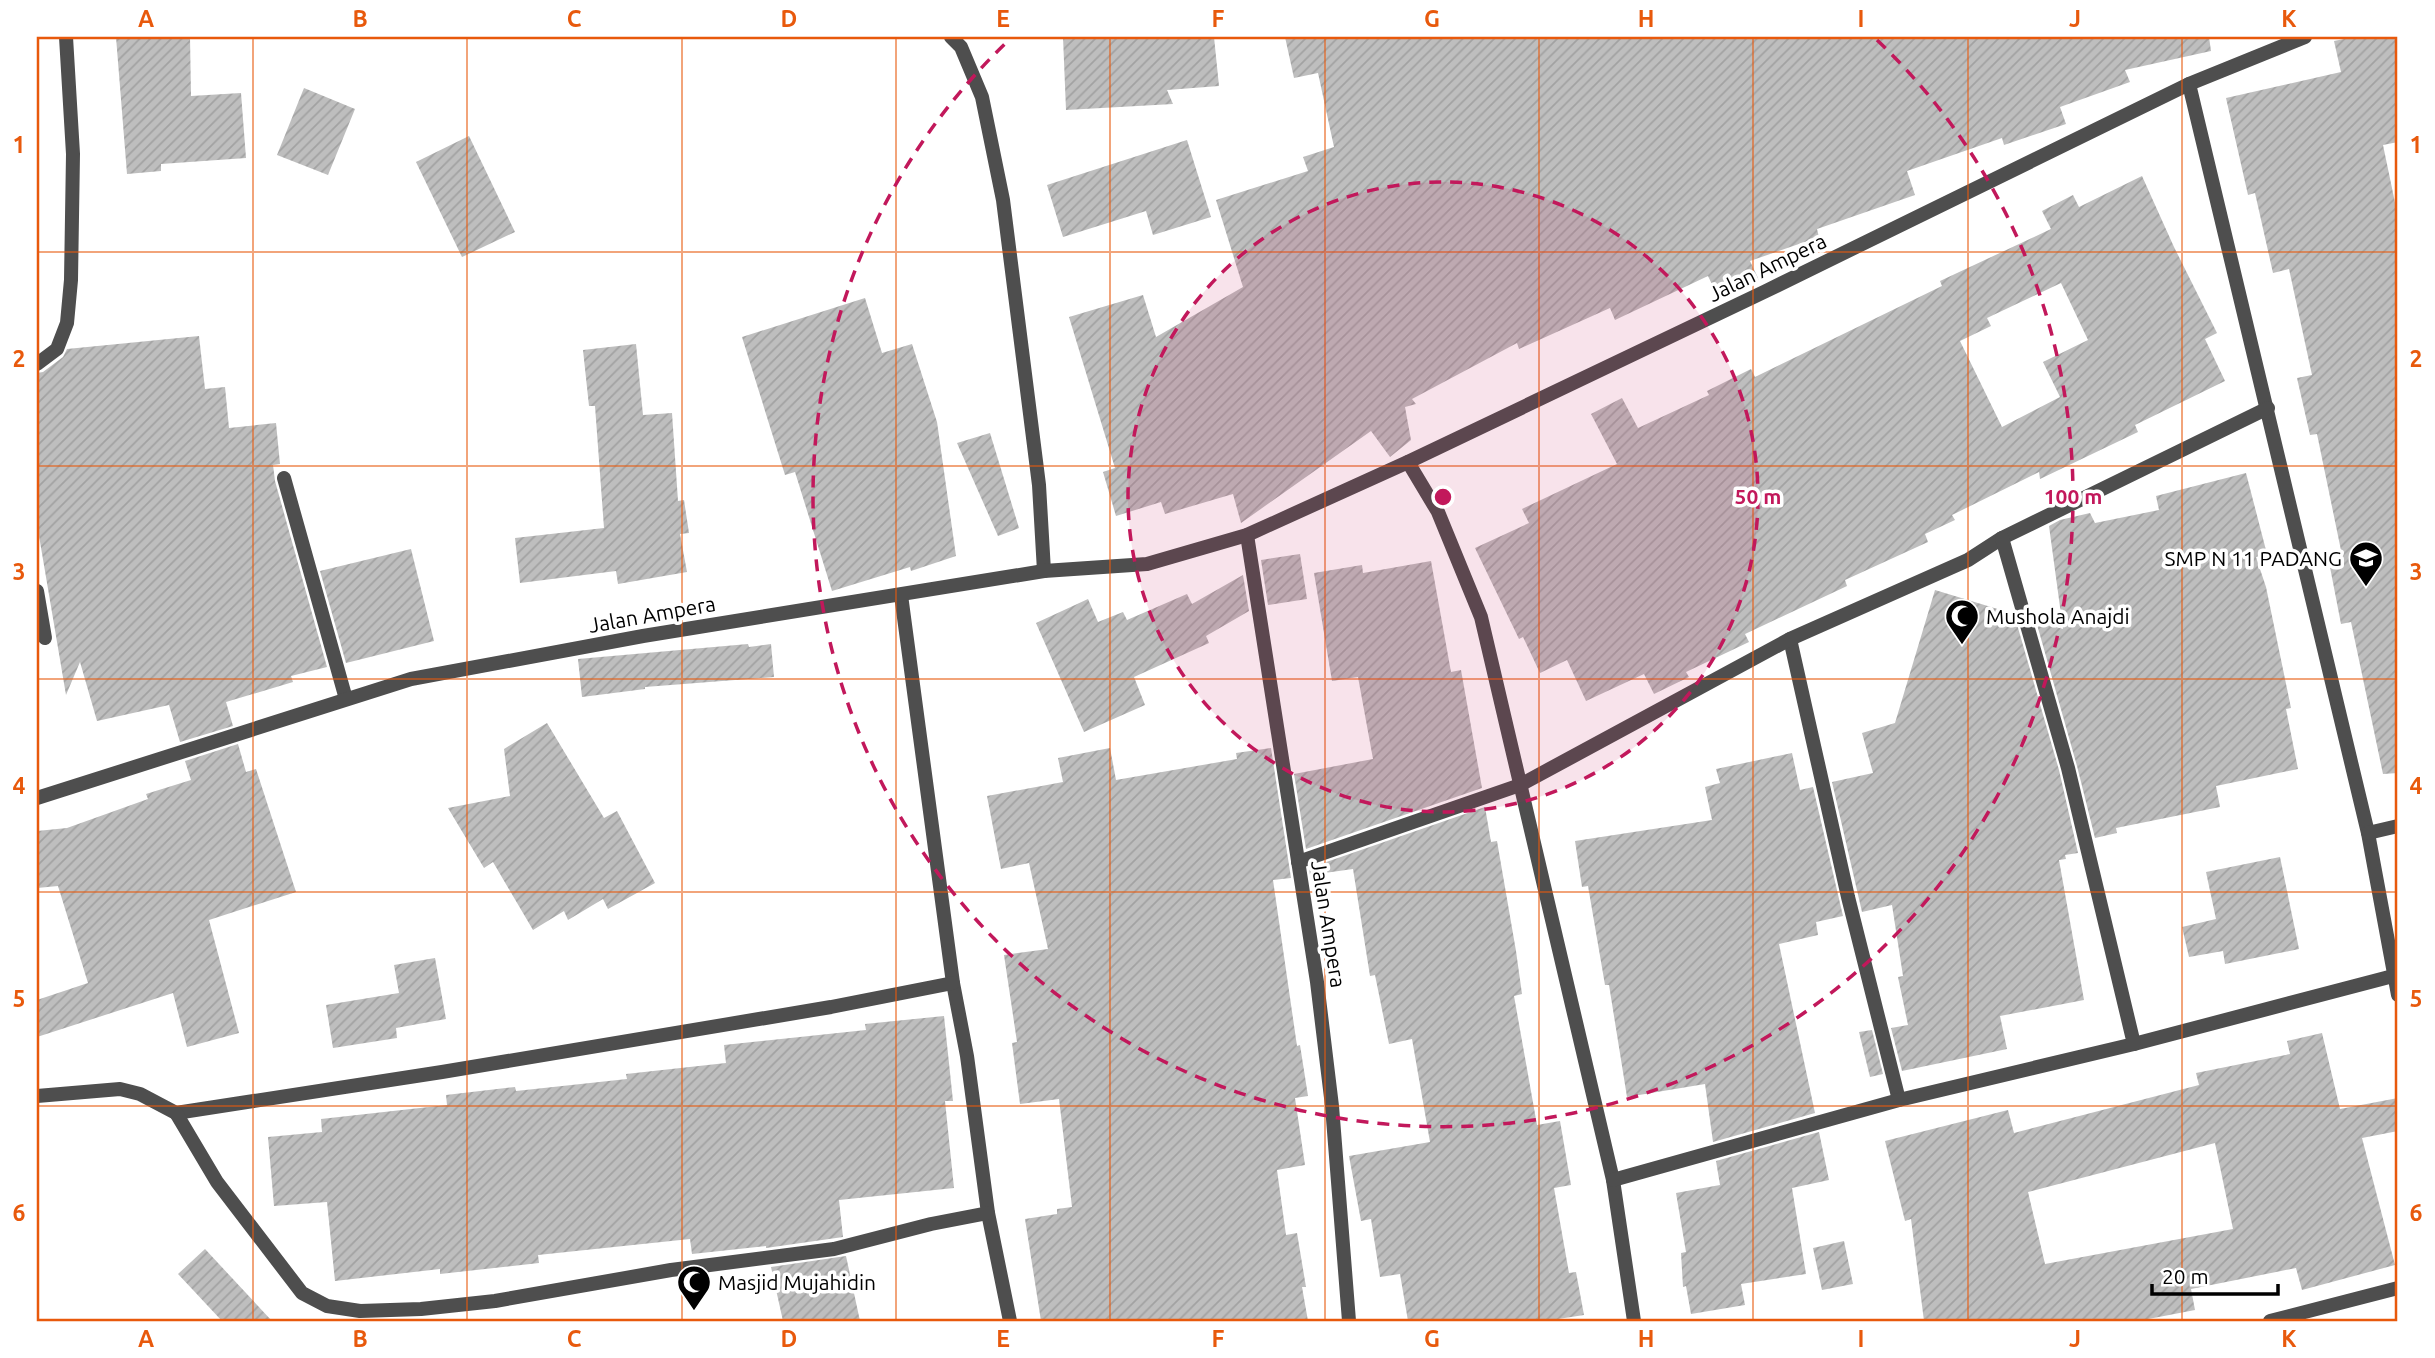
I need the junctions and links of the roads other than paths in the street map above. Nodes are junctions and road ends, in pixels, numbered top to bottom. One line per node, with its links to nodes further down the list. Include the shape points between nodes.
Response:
1 (66, 37): 5 (street, via 73,154 71,280 67,323 57,349)
2 (951, 37): 11 (street, via 961,47 982,97 1003,200 1039,485)
3 (2305, 37): 4 (street, Jalan Ampera)
4 (2189, 84): 6 (street); 7 (street, Jalan Ampera)
5 (37, 364)
6 (2268, 408): 10 (street); 20 (street)
7 (1408, 462): 9 (street, Jalan Ampera); 17 (street, via 1438,512 1481,617)
8 (284, 478): 16 (street)
9 (1247, 535): 11 (street, Jalan Ampera, via 1147,564); 21 (street, Jalan Ampera)
10 (2002, 538): 15 (street, via 1968,560); 25 (street, via 2068,768)
11 (1044, 571): 13 (street, Jalan Ampera)
12 (37, 591): 14 (street)
13 (901, 595): 16 (street, Jalan Ampera, via 411,679); 23 (street)
14 (45, 638)
15 (1790, 639): 17 (street); 27 (street)
16 (346, 699): 18 (street, Jalan Ampera)
17 (1520, 785): 21 (street); 29 (street)
18 (37, 798)
19 (2398, 826): 20 (street)
20 (2368, 833): 22 (street)
21 (1298, 862): 33 (street, Jalan Ampera, via 1332,1106)
22 (2393, 976): 24 (street); 25 (street)
23 (953, 983): 28 (street, via 831,1007); 30 (street)
24 (2398, 995)
25 (2134, 1044): 27 (street)
26 (37, 1096): 28 (street, via 120,1089)
27 (1899, 1100): 29 (street)
28 (176, 1113): 30 (street, via 217,1182 302,1293 327,1306 360,1311 495,1301 671,1270 834,1249)
29 (1613, 1180): 34 (street)
30 (988, 1213): 32 (street)
31 (2398, 1288): 35 (street)
32 (1010, 1321)
33 (1349, 1321)
34 (1634, 1321)
35 (2270, 1321)

